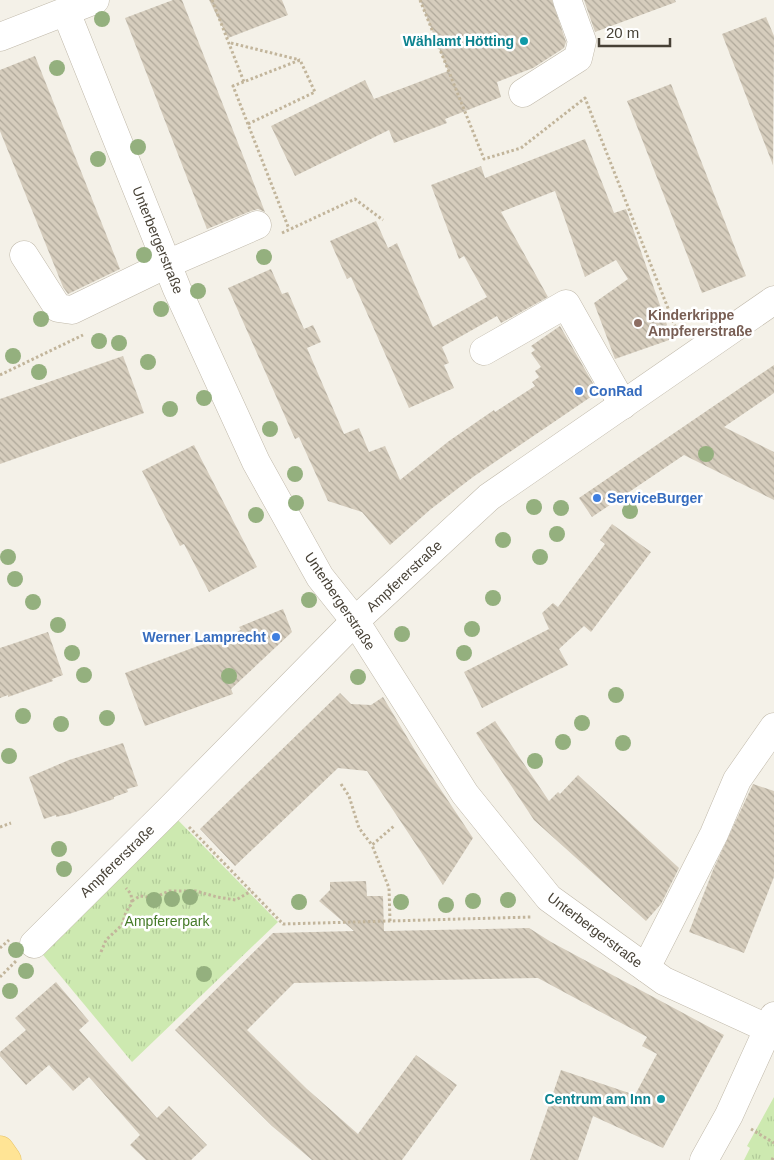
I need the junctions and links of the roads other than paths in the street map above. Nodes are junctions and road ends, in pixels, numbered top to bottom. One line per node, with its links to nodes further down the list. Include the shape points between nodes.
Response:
1 (95, 0): 3 (street)
2 (567, 0): 5 (street, via 582,41 578,58)
3 (66, 12): 4 (street); 8 (street, Unterbergerstraße)
4 (0, 37)
5 (523, 93)
6 (257, 225): 8 (street)
7 (24, 255): 8 (street, via 58,308 72,310)
8 (168, 264): 12 (street, Unterbergerstraße, via 256,462 320,576)
9 (774, 300): 11 (street, Ampfererstraße)
10 (484, 351): 11 (street, via 566,304)
11 (623, 404): 12 (street, Ampfererstraße, via 489,497)
12 (355, 621): 14 (street, Ampfererstraße); 15 (street, Unterbergerstraße, via 465,794 549,898)
13 (774, 727): 15 (street, via 737,780 714,834)
14 (34, 944)
15 (646, 968): 16 (street, Unterbergerstraße, via 664,981)
16 (772, 1023): 19 (street)
17 (0, 1150): 18 (main road)
18 (7, 1160)
19 (704, 1160)

